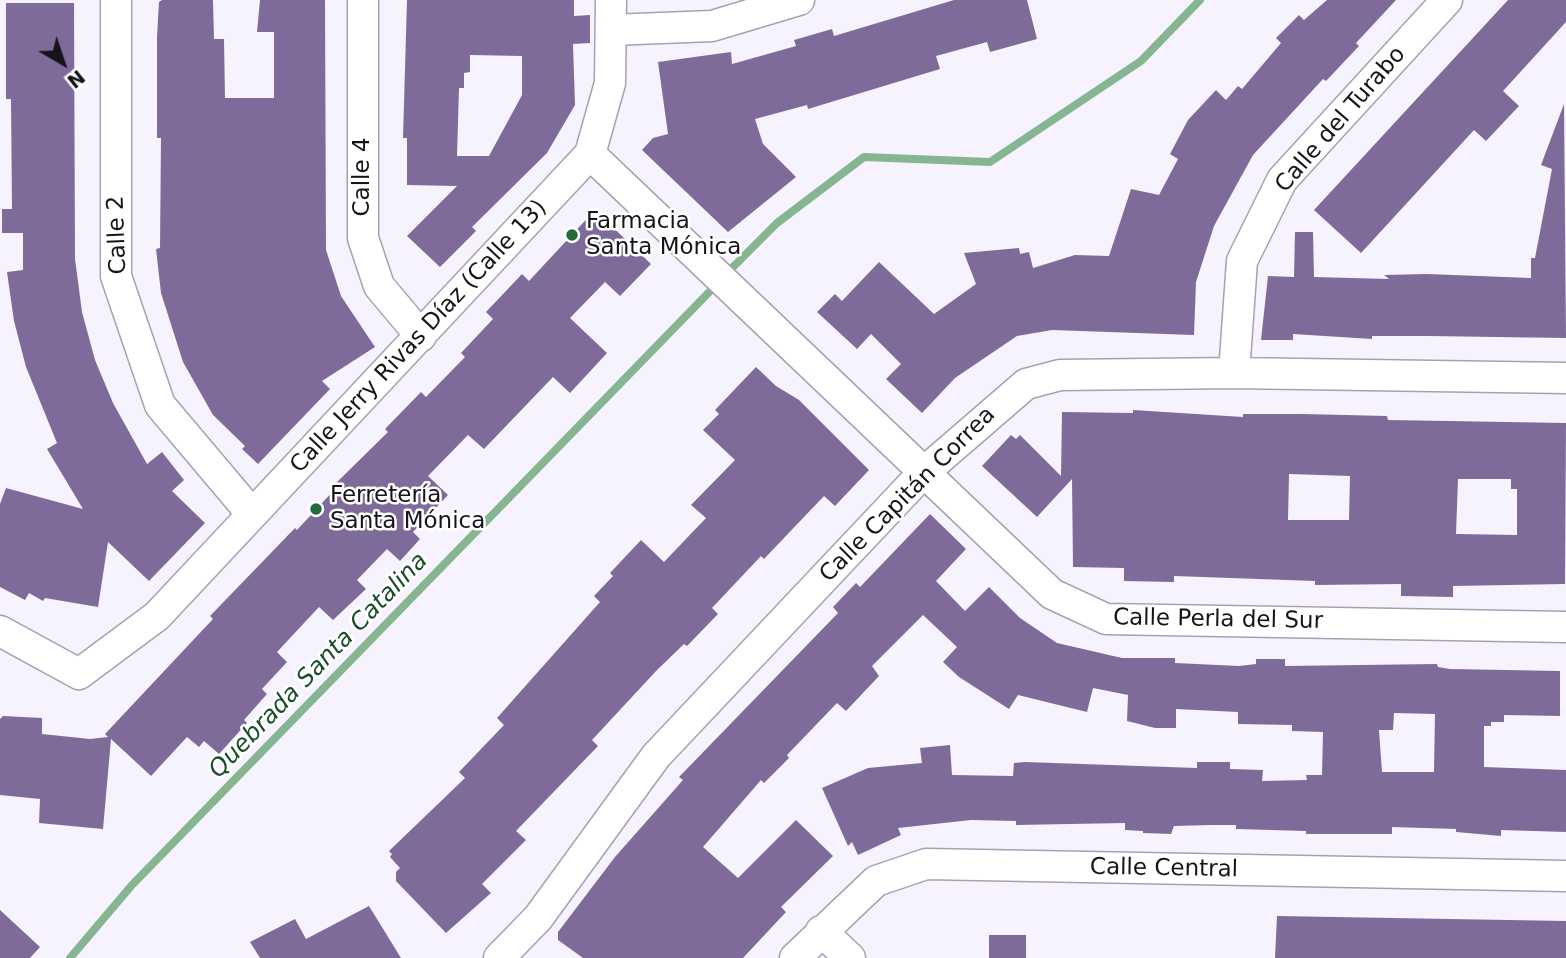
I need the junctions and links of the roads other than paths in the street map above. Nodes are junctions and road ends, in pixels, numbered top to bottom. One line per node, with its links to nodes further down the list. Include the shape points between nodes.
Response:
1 (116, 0): 12 (street, Calle 2, via 116,276 160,405)
2 (363, 0): 8 (street, Calle 4, via 363,238 379,286)
3 (611, 0): 6 (street, Calle Jerry Rivas Díaz (Calle 13))
4 (799, 0): 6 (street, via 712,26)
5 (1447, 0): 9 (street, Calle del Turabo, via 1282,180 1242,261)
6 (611, 30): 7 (street, Calle Jerry Rivas Díaz (Calle 13), via 610,83)
7 (590, 154): 8 (street, Calle Jerry Rivas Díaz (Calle 13)); 11 (street, Calle Perla del Sur)
8 (421, 336): 12 (street, Calle Jerry Rivas Díaz (Calle 13))
9 (1234, 373): 10 (street, Calle Capitán Correa); 11 (street, Calle Capitán Correa, via 1060,375 1026,384)
10 (1566, 378)
11 (923, 473): 13 (street, Calle Perla del Sur, via 1052,594 1106,619); 17 (street, Calle Capitán Correa, via 656,755 538,918)
12 (252, 514): 14 (street, Calle Jerry Rivas Díaz (Calle 13), via 157,616 79,674)
13 (1566, 628)
14 (0, 631)
15 (1566, 876): 16 (street, Calle Central, via 926,864 876,881)
16 (821, 932): 18 (street, Calle Central); 19 (street)
17 (499, 958)
18 (795, 958)
19 (850, 958)

